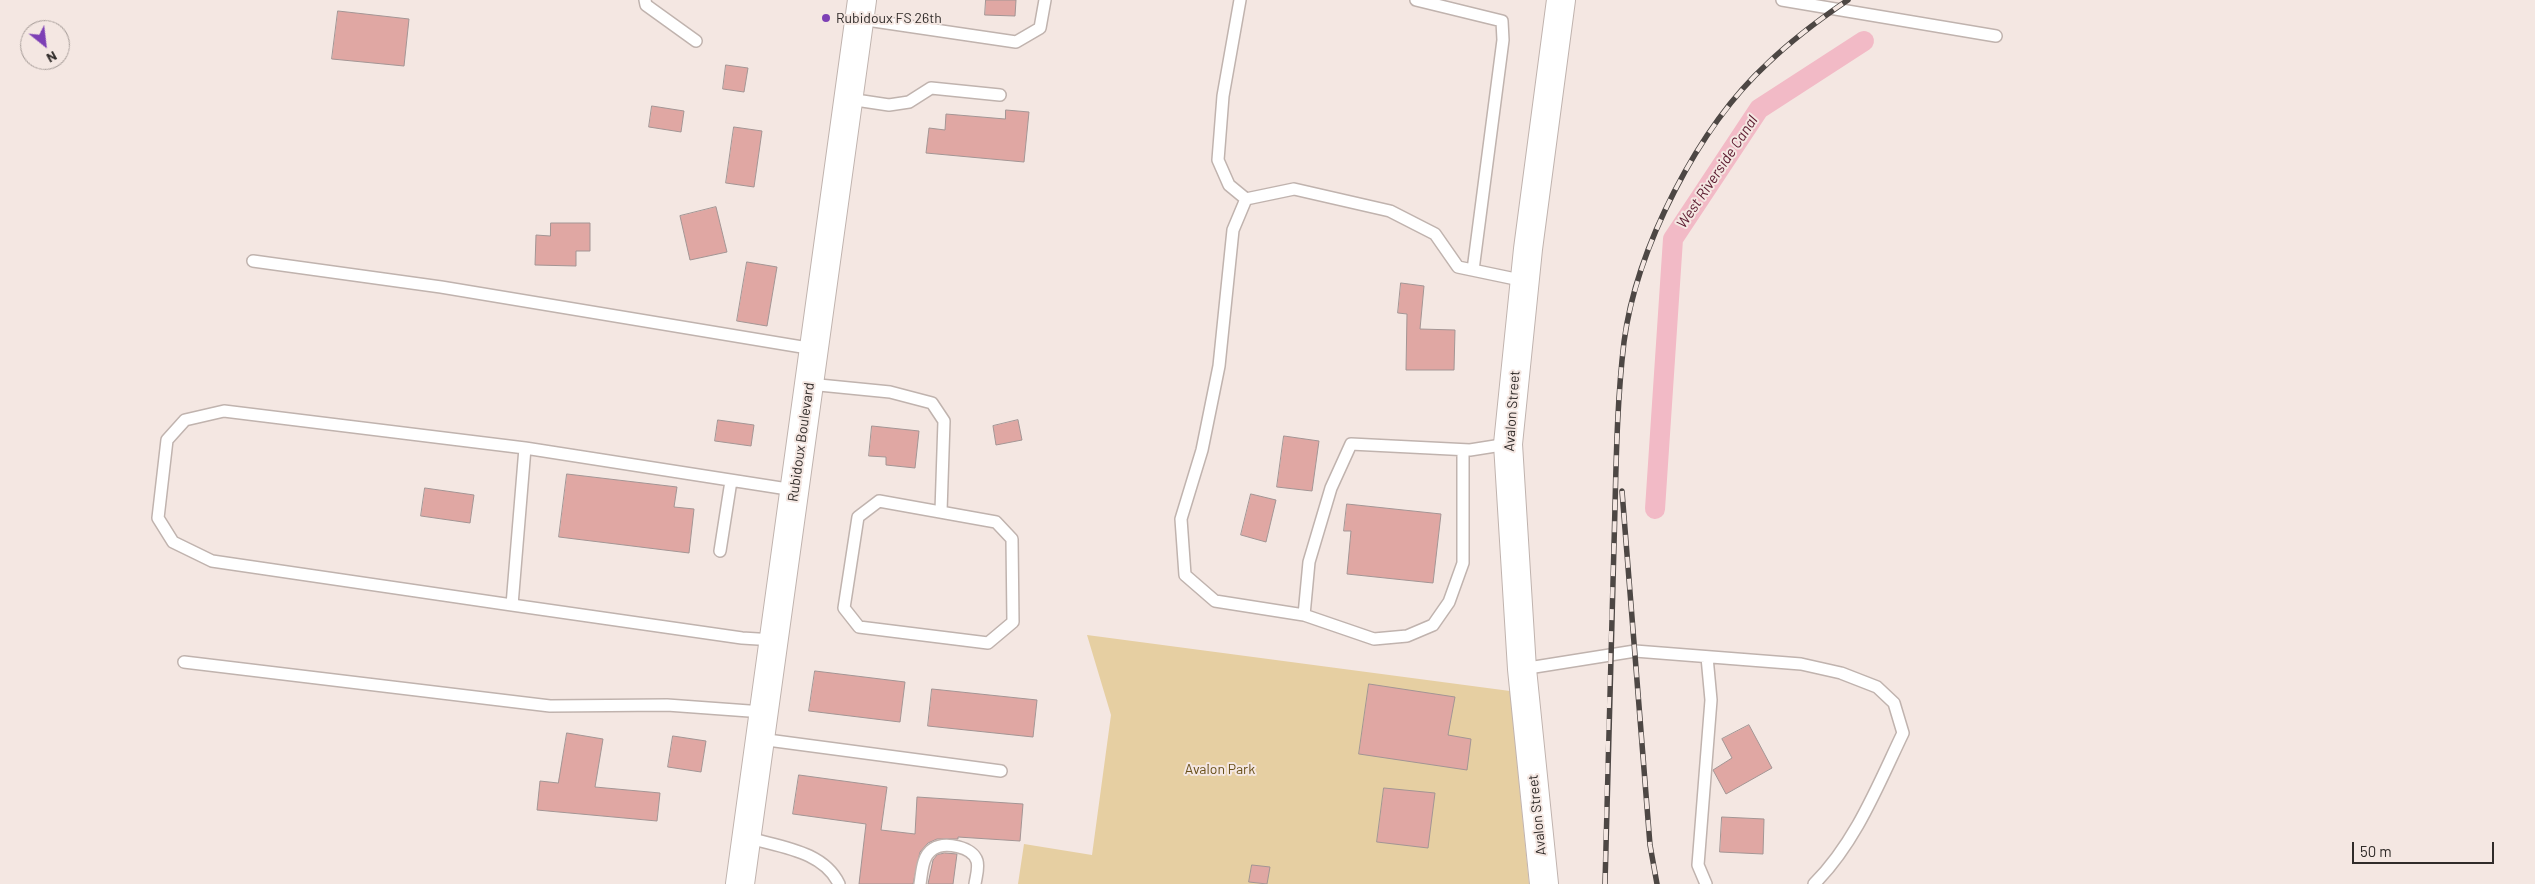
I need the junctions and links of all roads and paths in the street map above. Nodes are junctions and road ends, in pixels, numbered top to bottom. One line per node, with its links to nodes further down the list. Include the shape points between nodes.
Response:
1 (645, 0): 9 (lane, via 646,5)
2 (1045, 0): 7 (lane, via 1040,28 1016,42)
3 (1240, 0): 12 (lane, via 1223,96 1218,160 1229,185)
4 (1416, 0): 14 (lane, via 1502,22 1503,40)
5 (1561, 0): 15 (street, Avalon Street)
6 (1782, 0): 8 (lane)
7 (861, 10): 11 (street, Rubidoux Boulevard)
8 (1996, 36)
9 (696, 41)
10 (1000, 95): 11 (lane, via 931,88 909,102 889,104)
11 (849, 99): 16 (street, Rubidoux Boulevard)
12 (1246, 199): 14 (lane, via 1294,189 1390,211 1435,234 1458,267); 26 (lane, via 1233,230 1219,366 1202,450 1181,519 1185,576 1215,601)
13 (254, 261): 16 (lane, via 461,290)
14 (1473, 270): 15 (lane)
15 (1525, 281): 18 (street, Avalon Street)
16 (814, 350): 17 (street, Rubidoux Boulevard)
17 (809, 384): 22 (street, Rubidoux Boulevard); 23 (lane, via 890,392 932,403 944,421)
18 (1508, 444): 20 (lane); 30 (street, Avalon Street)
19 (525, 448): 21 (lane); 25 (lane); 25 (lane, via 224,411 185,420 166,440 158,518 173,542 212,561)
20 (1463, 450): 26 (lane, via 1351,444 1331,488 1309,562); 26 (lane, via 1463,563 1449,602 1433,625 1407,636 1374,639)
21 (731, 481): 22 (lane); 24 (lane)
22 (794, 490): 27 (street, Rubidoux Boulevard)
23 (941, 511): 23 (lane, via 996,522 1012,538 1013,622 988,643 859,627 844,608 858,517 878,501)
24 (720, 551)
25 (512, 606): 27 (lane)
26 (1304, 615)
27 (774, 640): 31 (street, Rubidoux Boulevard)
28 (1707, 657): 30 (lane, via 1634,651); 40 (lane, via 1710,700 1698,865); 41 (lane, via 1801,664 1841,673 1876,687 1894,703 1904,733 1864,814 1834,864)
29 (184, 662): 31 (lane, via 550,706 667,705)
30 (1522, 669): 39 (street, Avalon Street)
31 (763, 712): 32 (street, Rubidoux Boulevard)
32 (760, 739): 33 (lane); 34 (street, Rubidoux Boulevard)
33 (1001, 772)
34 (746, 837): 35 (street, Rubidoux Boulevard); 36 (lane, via 808,855 825,864)
35 (740, 884)
36 (839, 884)
37 (920, 884): 38 (lane, via 926,857 933,848 944,845 969,850 975,856 978,863)
38 (975, 884)
39 (1544, 884)
40 (1706, 884)
41 (1814, 884)

